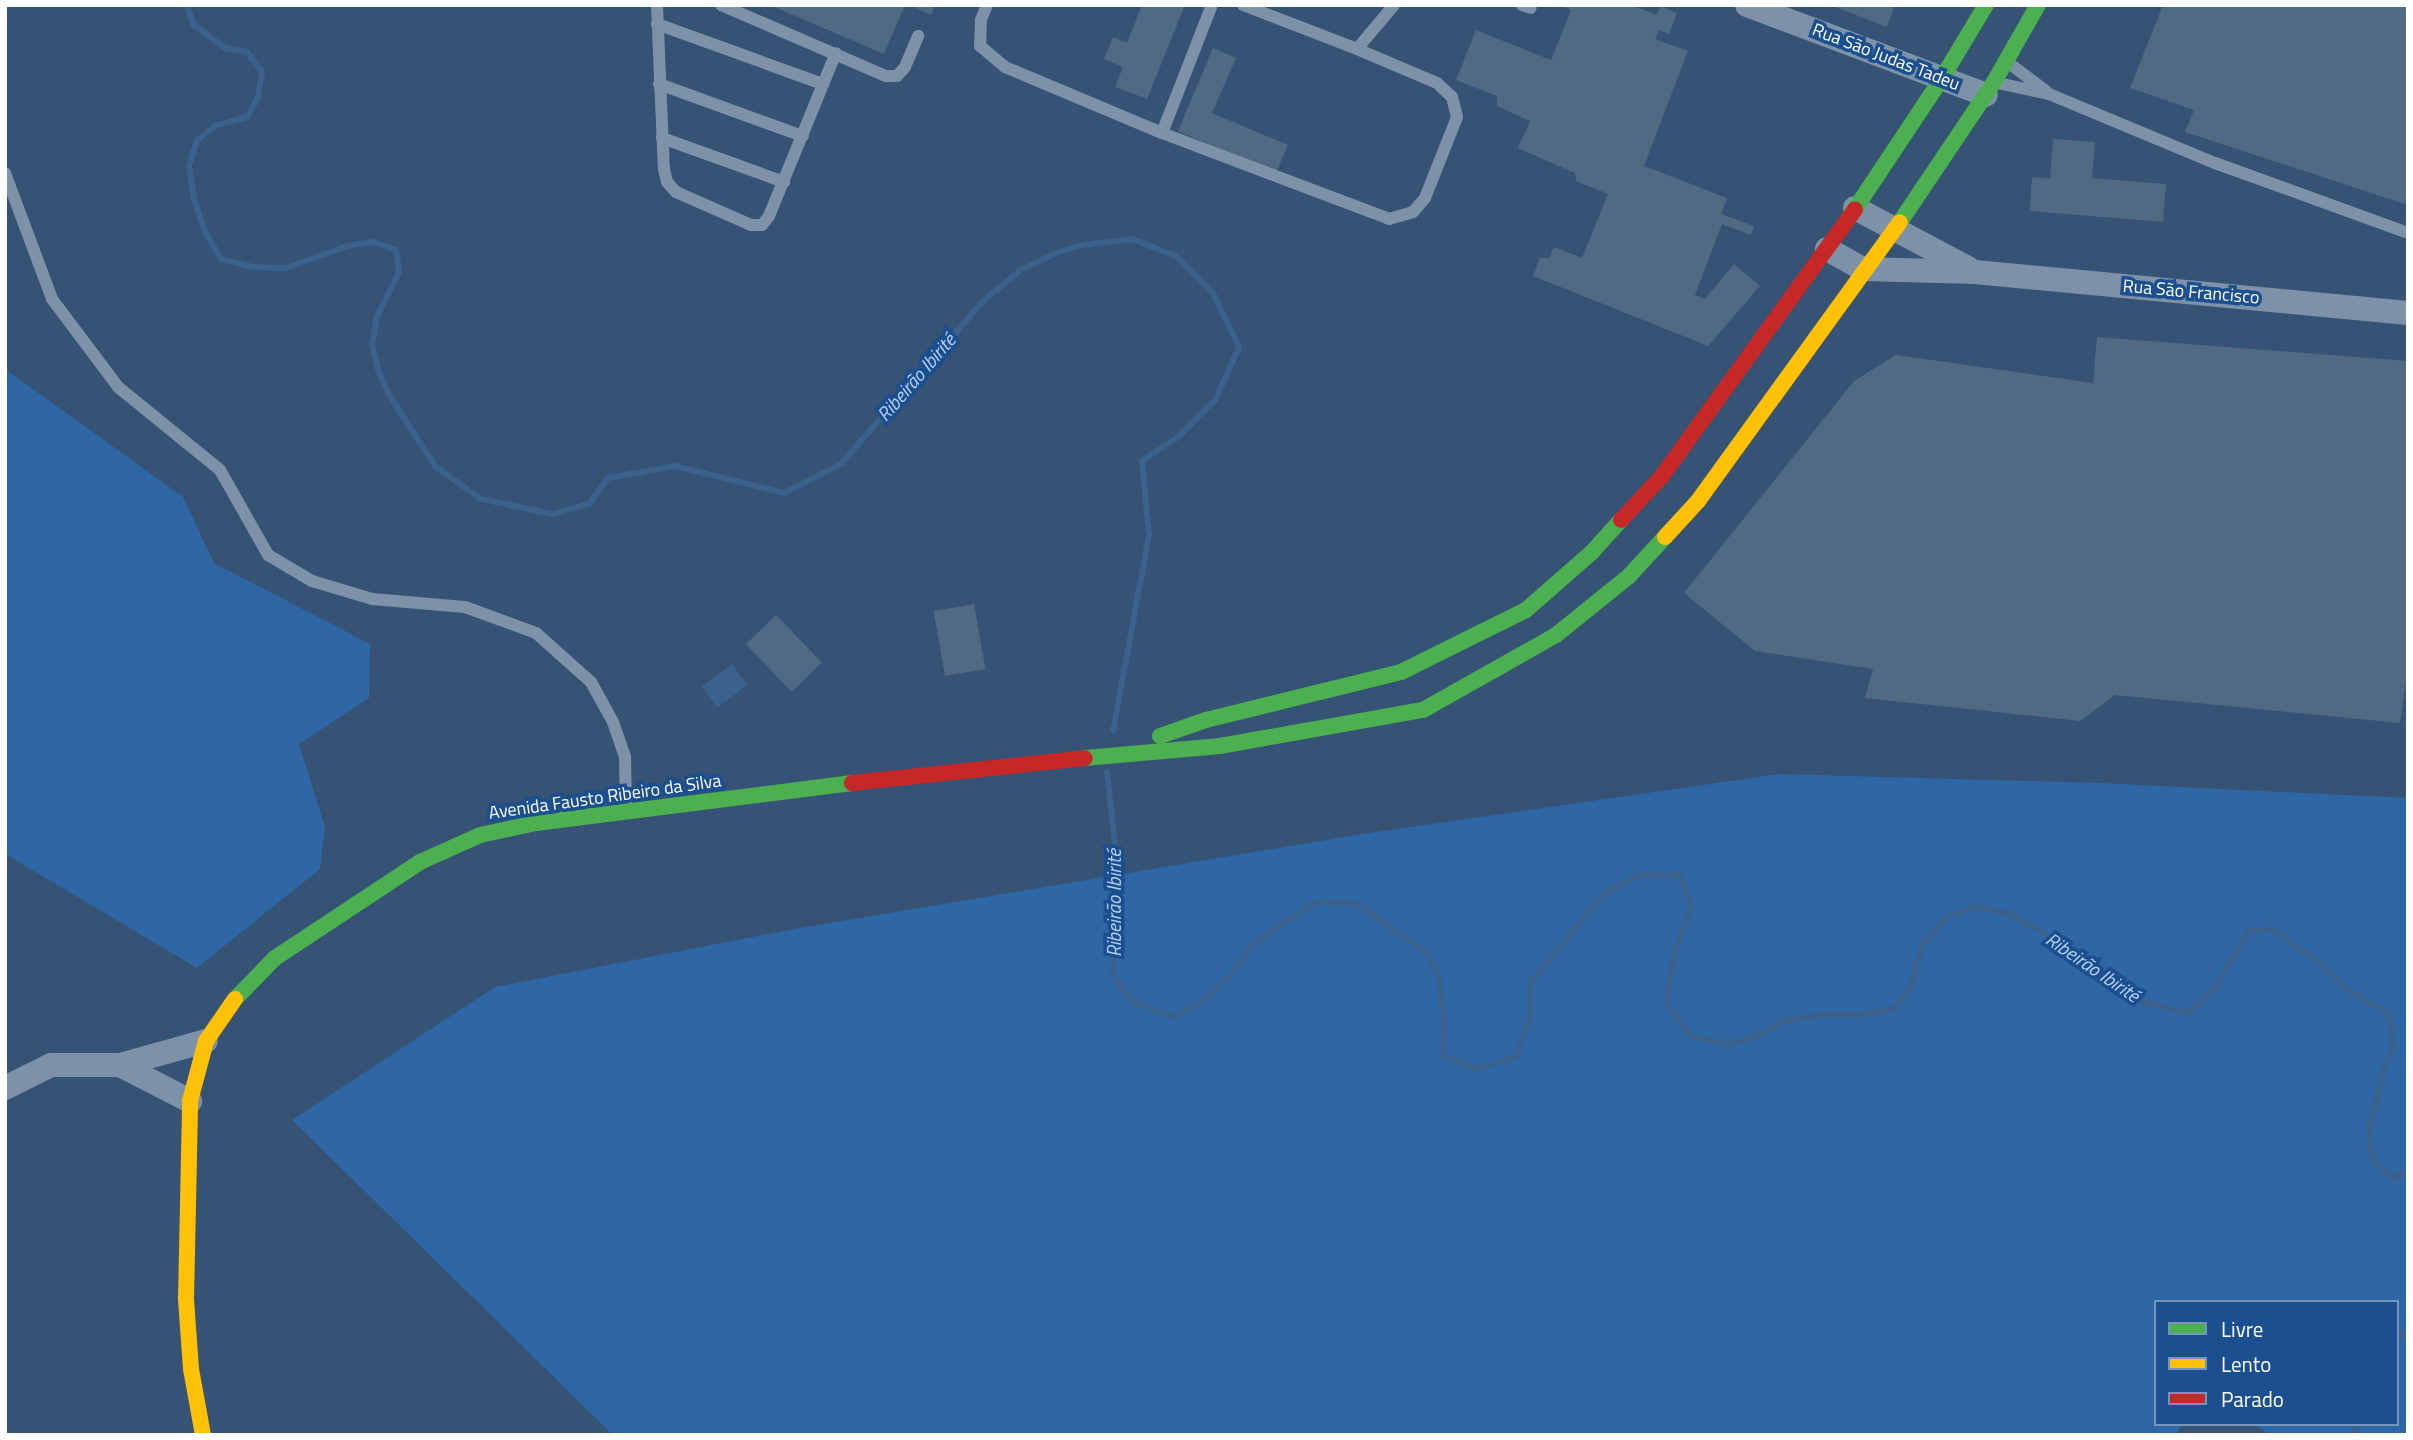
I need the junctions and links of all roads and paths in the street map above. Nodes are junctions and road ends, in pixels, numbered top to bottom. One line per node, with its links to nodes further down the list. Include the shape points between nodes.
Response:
1 (657, 5): 10 (lane)
2 (721, 5): 13 (lane)
3 (987, 5): 20 (lane, via 980,46 1005,67)
4 (1212, 5): 20 (lane)
5 (1243, 5): 12 (lane)
6 (1394, 5): 12 (lane)
7 (1747, 5): 15 (street, Rua São Judas Tadeu)
8 (1986, 5): 15 (main road)
9 (2038, 5): 14 (main road)
10 (657, 24): 16 (lane); 17 (lane)
11 (918, 36): 13 (lane, via 897,76 886,76)
12 (1357, 48): 20 (lane, via 1437,83 1452,97 1457,117 1425,198 1413,212 1389,219)
13 (836, 53): 17 (lane)
14 (2006, 60): 18 (main road); 19 (lane)
15 (1942, 78): 18 (street, Rua São Judas Tadeu); 25 (main road)
16 (659, 84): 21 (lane); 22 (lane)
17 (823, 84): 21 (lane)
18 (1990, 88): 19 (lane); 26 (main road)
19 (2049, 94): 27 (lane, via 2215,163)
20 (1162, 133)
21 (803, 136): 24 (lane)
22 (662, 138): 24 (lane); 24 (lane, via 667,183 677,192 751,225 762,225 769,216)
23 (5, 173): 35 (lane, via 52,299 118,387 220,470 268,555 312,580 372,599 465,607 536,633 591,682 613,722 625,757)
24 (784, 182)
25 (1855, 208): 26 (street, Rua São Francisco); 28 (main road)
26 (1894, 231): 29 (main road); 30 (street, Rua São Francisco)
27 (2408, 233)
28 (1827, 249): 29 (street, Rua São Francisco); 32 (main road, via 1662,476 1592,552 1526,610)
29 (1863, 269): 30 (street, Rua São Francisco); 33 (main road, via 1698,501 1629,576 1556,635)
30 (1975, 272): 31 (street, Rua São Francisco)
31 (2408, 313)
32 (1401, 672): 33 (main road); 34 (main road, via 1206,720)
33 (1423, 710): 34 (main road, via 1220,746)
34 (1101, 755): 35 (main road, Avenida Fausto Ribeiro da Silva)
35 (626, 810): 36 (main road, Avenida Fausto Ribeiro da Silva, via 480,835 419,862 275,958 238,996)
36 (206, 1041): 37 (street); 39 (main road, Avenida Fausto Ribeiro da Silva)
37 (120, 1065): 38 (street, via 51,1065); 39 (street)
38 (5, 1088)
39 (190, 1101): 40 (main road, Avenida Fausto Ribeiro da Silva, via 186,1299 191,1369)
40 (204, 1435)

